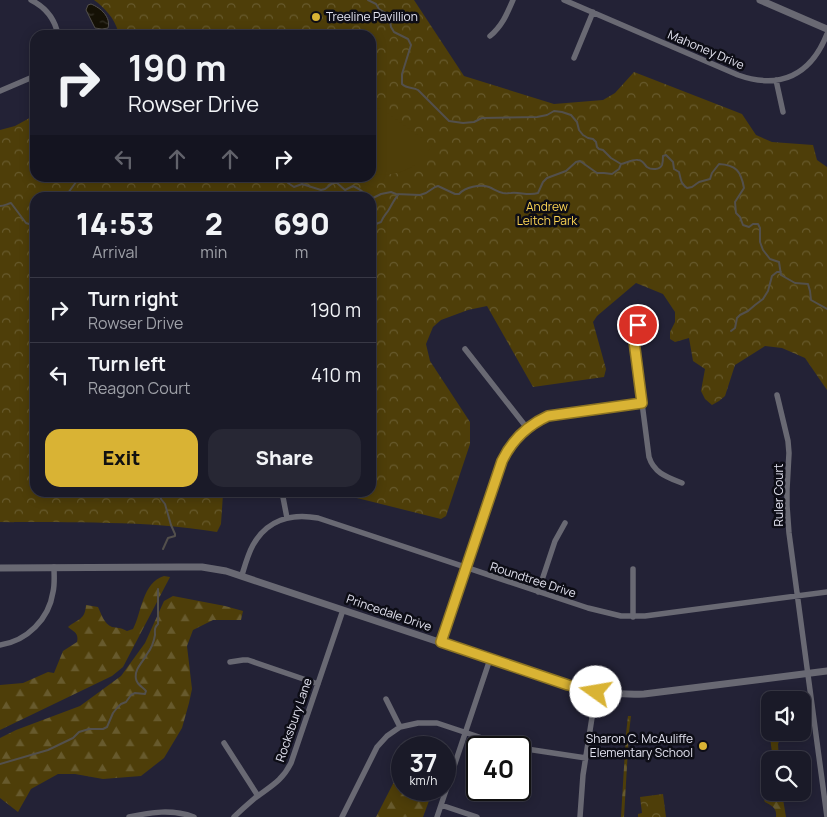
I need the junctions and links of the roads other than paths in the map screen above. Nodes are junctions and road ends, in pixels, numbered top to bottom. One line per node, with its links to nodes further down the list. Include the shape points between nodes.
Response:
1 (31, 0): 7 (street, via 47,12)
2 (513, 0): 9 (street, via 504,21)
3 (564, 0): 5 (street, Mahoney Drive)
4 (760, 0): 6 (street)
5 (593, 12): 10 (street); 12 (street, Mahoney Drive, via 738,75 762,81)
6 (827, 28)
7 (57, 30)
8 (827, 34): 12 (street, Mahoney Drive, via 809,64 794,75)
9 (490, 36)
10 (574, 58)
11 (30, 78): 13 (street)
12 (776, 80): 14 (street)
13 (0, 91)
14 (784, 112)
15 (638, 325): 18 (street, via 634,341)
16 (465, 349): 19 (street)
17 (776, 395): 31 (street, Ruler Court, via 788,441 787,506)
18 (642, 403): 19 (street, via 553,415); 20 (street, via 651,461 662,475)
19 (527, 428): 26 (street, via 512,443 502,461)
20 (682, 483)
21 (283, 497): 22 (street)
22 (288, 518): 26 (street, Roundtree Drive, via 318,518); 28 (street, Roundtree Drive, via 276,522 260,535 250,551)
23 (565, 523): 29 (street)
24 (54, 567): 25 (street, Princedale Drive); 28 (street, Princedale Drive, via 202,567); 35 (street, via 53,592 43,618 25,636)
25 (0, 568)
26 (466, 568): 29 (street, Roundtree Drive); 34 (street)
27 (633, 569): 33 (street)
28 (242, 575): 32 (street, Princedale Drive)
29 (538, 592): 33 (street, Roundtree Drive, via 607,614)
30 (827, 592): 31 (street, Roundtree Drive)
31 (798, 596): 33 (street, Roundtree Drive); 39 (street, Ruler Court)
32 (344, 610): 34 (street, Princedale Drive); 40 (street, Rocksbury Lane)
33 (634, 617)
34 (441, 642): 36 (street, Princedale Drive)
35 (0, 645)
36 (490, 659): 41 (street, Princedale Drive); 44 (street)
37 (230, 662): 40 (street, via 248,660)
38 (827, 671): 39 (street, Princedale Drive)
39 (808, 674): 41 (street, Princedale Drive, via 644,694); 58 (street, Ruler Court)
40 (318, 684): 49 (street, Rocksbury Lane, via 288,769 278,782)
41 (596, 692): 48 (street)
42 (386, 698): 43 (street)
43 (400, 728): 44 (street, via 428,722); 54 (street, via 377,747)
44 (465, 732): 45 (street); 50 (street)
45 (477, 736)
46 (224, 743): 49 (street)
47 (531, 750): 48 (street)
48 (586, 758): 57 (street)
49 (258, 796): 53 (street, Rocksbury Lane)
50 (441, 805): 55 (street); 56 (street)
51 (129, 817): 52 (street, via 169,812)
52 (194, 817)
53 (234, 817)
54 (342, 817)
55 (437, 817)
56 (477, 817)
57 (580, 817)
58 (827, 817)

